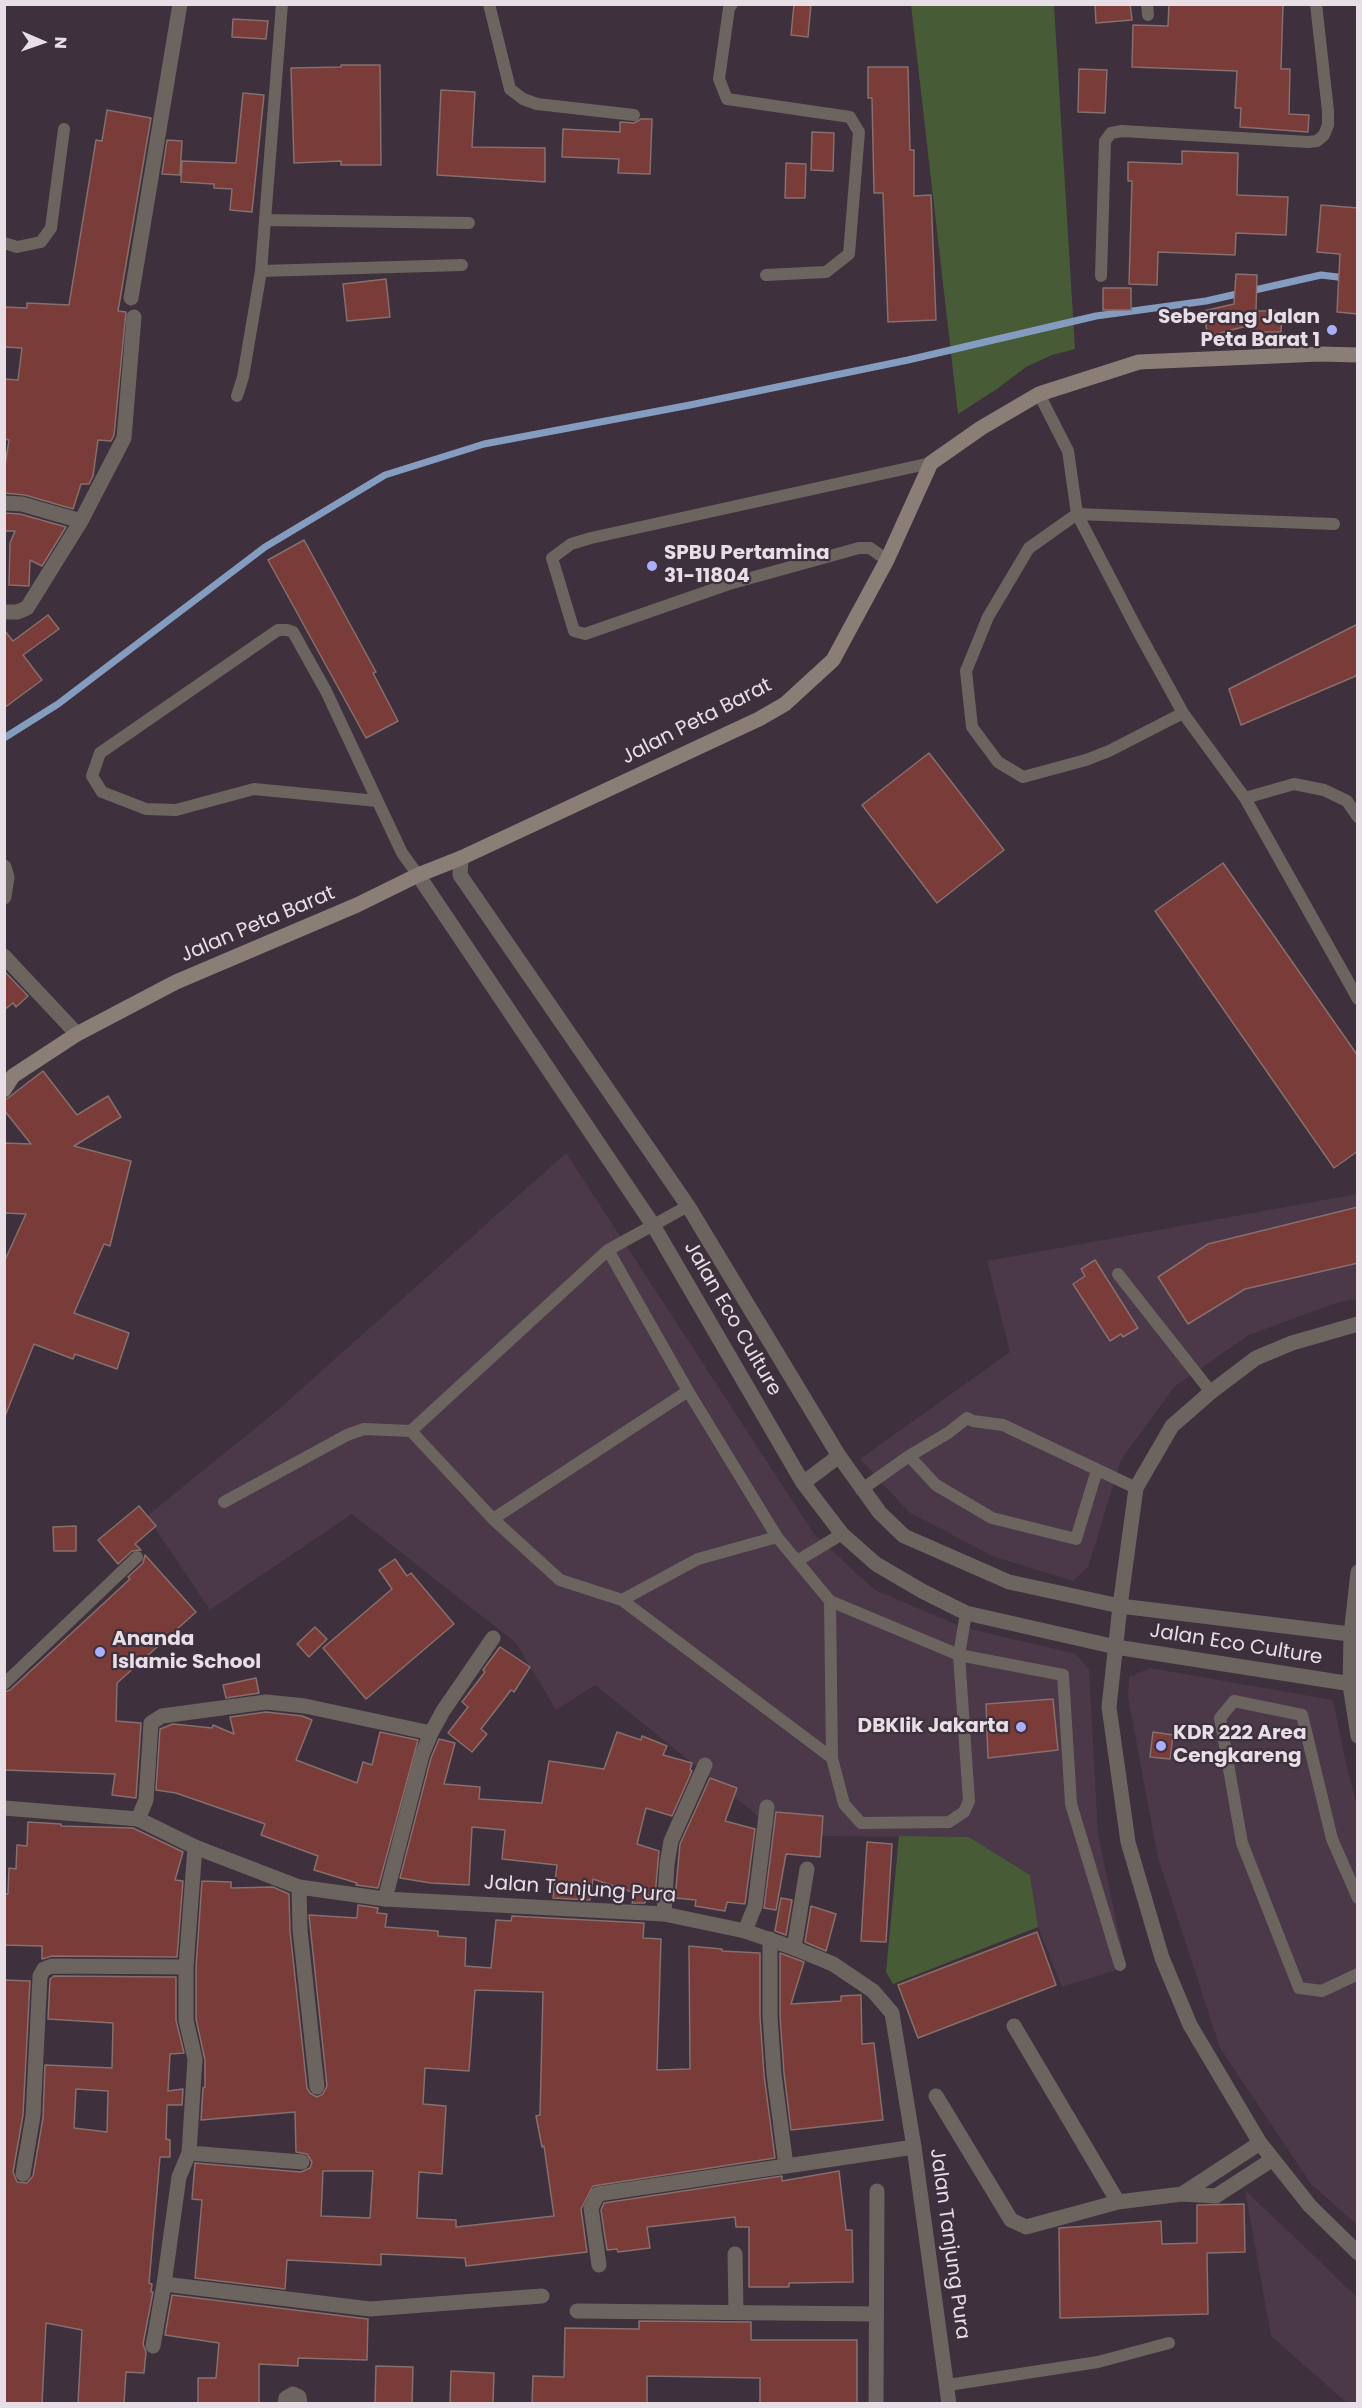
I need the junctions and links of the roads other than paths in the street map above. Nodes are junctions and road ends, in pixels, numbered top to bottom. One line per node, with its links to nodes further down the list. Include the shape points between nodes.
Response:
1 (180, 4): 15 (street)
2 (282, 4): 8 (lane)
3 (489, 4): 6 (lane, via 510,89 523,99)
4 (732, 4): 13 (lane, via 719,79 727,99 850,117 859,132 849,254 826,272)
5 (1316, 4): 14 (lane, via 1328,111 1324,135 1308,142 1111,133 1105,141)
6 (634, 115)
7 (64, 129): 10 (lane, via 51,228 41,242 16,247)
8 (265, 220): 9 (lane); 12 (lane)
9 (469, 223)
10 (4, 243)
11 (462, 265): 12 (lane)
12 (261, 271): 19 (lane)
13 (766, 275)
14 (1101, 276)
15 (131, 298)
16 (134, 317): 23 (street, via 124,438)
17 (1358, 355): 18 (main road, via 1139,362)
18 (1039, 394): 20 (main road); 22 (lane, via 1068,451)
19 (237, 396)
20 (931, 463): 25 (main road, Jalan Peta Barat); 25 (lane, via 591,538 571,544 552,558 574,631 585,634 729,584 859,548 870,548)
21 (4, 503): 23 (street, via 22,504)
22 (1077, 514): 24 (lane); 27 (lane); 27 (lane, via 1029,548 988,617 966,671 972,727 998,762 1023,777 1101,754)
23 (81, 521): 26 (street, via 27,608)
24 (1334, 524)
25 (887, 560): 31 (main road, Jalan Peta Barat, via 833,660 785,704)
26 (4, 612)
27 (1183, 713): 28 (lane)
28 (1245, 798): 30 (lane, via 1294,784 1324,790 1347,801); 36 (lane)
29 (377, 801): 29 (lane, via 326,691 293,632 287,630 278,630 100,753 92,776 102,792 146,809 176,810 254,789); 33 (lane)
30 (1358, 817)
31 (461, 858): 33 (main road, Jalan Peta Barat); 40 (street, Jalan Eco Culture, via 460,875)
32 (4, 867): 34 (street)
33 (418, 875): 37 (main road, Jalan Peta Barat, via 176,982); 41 (street, Jalan Eco Culture)
34 (4, 897)
35 (4, 956): 37 (street)
36 (1358, 999)
37 (77, 1034): 38 (main road, Jalan Peta Barat)
38 (9, 1074): 39 (main road, Jalan Peta Barat)
39 (4, 1090)
40 (688, 1206): 41 (lane); 48 (street, Jalan Eco Culture)
41 (653, 1225): 42 (lane); 51 (street, Jalan Eco Culture)
42 (608, 1250): 45 (lane); 47 (lane)
43 (1118, 1274): 46 (lane)
44 (1358, 1324): 46 (street, via 1292,1342 1256,1358)
45 (688, 1391): 55 (lane); 57 (lane)
46 (1211, 1392): 52 (street, via 1172,1426)
47 (411, 1431): 54 (lane, via 364,1429 347,1435); 55 (lane)
48 (838, 1455): 51 (street); 53 (street, Jalan Eco Culture)
49 (909, 1456): 50 (lane, via 967,1418 1003,1425); 50 (lane, via 936,1485 992,1518 1076,1539); 53 (lane)
50 (1097, 1470): 52 (lane)
51 (803, 1483): 56 (street, Jalan Eco Culture)
52 (1136, 1488): 63 (street)
53 (861, 1490): 63 (street, Jalan Eco Culture, via 904,1536 1009,1582)
54 (224, 1502)
55 (493, 1519): 61 (lane, via 560,1580)
56 (842, 1534): 59 (lane); 64 (street, Jalan Eco Culture, via 876,1564)
57 (777, 1537): 59 (lane); 61 (lane, via 698,1559)
58 (137, 1557): 69 (lane)
59 (797, 1561): 62 (lane)
60 (1358, 1572): 65 (street, Jalan Eco Culture)
61 (622, 1600): 73 (lane)
62 (830, 1601): 68 (lane); 73 (lane)
63 (1120, 1606): 65 (street, Jalan Eco Culture); 67 (street)
64 (966, 1613): 67 (street, Jalan Eco Culture); 68 (lane)
65 (1354, 1635): 70 (street, Jalan Eco Culture)
66 (493, 1638): 71 (street)
67 (1116, 1647): 70 (street, Jalan Eco Culture); 93 (street, via 1110,1707 1128,1842 1162,1958 1190,2025)
68 (959, 1655): 73 (lane, via 969,1801 964,1812 950,1822 861,1823 844,1804); 87 (lane, via 1063,1675 1071,1804)
69 (4, 1684)
70 (1354, 1685): 72 (street, Jalan Eco Culture)
71 (431, 1733): 77 (street, via 305,1706 267,1702 162,1716 151,1723 147,1800); 82 (street)
72 (1358, 1736)
73 (832, 1758)
74 (705, 1765): 83 (street, via 671,1841)
75 (767, 1807): 84 (street, via 754,1905)
76 (4, 1808): 77 (street, Jalan Tanjung Pura)
77 (138, 1819): 78 (street, Jalan Tanjung Pura)
78 (195, 1847): 80 (street, Jalan Tanjung Pura); 88 (street)
79 (807, 1869): 86 (street)
80 (299, 1887): 82 (street, Jalan Tanjung Pura); 91 (street)
81 (1358, 1898): 89 (lane, via 1332,1839 1302,1715 1234,1701 1220,1718 1242,1843 1299,1988 1322,1991)
82 (385, 1899): 83 (street, Jalan Tanjung Pura)
83 (664, 1914): 84 (street, Jalan Tanjung Pura)
84 (745, 1931): 85 (street, Jalan Tanjung Pura)
85 (770, 1939): 86 (street, Jalan Tanjung Pura); 98 (street, via 772,2039)
86 (794, 1948): 94 (street, Jalan Tanjung Pura, via 833,1964 873,1991 892,2013)
87 (1120, 1965)
88 (186, 1967): 95 (street, via 186,2020 195,2059); 99 (street, via 44,1969 40,1976 33,2116)
89 (1358, 1974)
90 (1014, 2026): 102 (street)
91 (317, 2087)
92 (936, 2096): 102 (street, via 1011,2220 1026,2227)
93 (1260, 2143): 96 (street); 101 (street)
94 (914, 2147): 98 (street); 113 (street, Jalan Tanjung Pura)
95 (189, 2153): 97 (street); 106 (street, via 179,2177)
96 (1272, 2159): 101 (street, via 1216,2196); 103 (street, via 1310,2206)
97 (302, 2162)
98 (786, 2166): 105 (street, via 598,2194 591,2208)
99 (22, 2174)
100 (877, 2191): 110 (street)
101 (1182, 2194): 102 (street)
102 (1118, 2202)
103 (1358, 2253)
104 (735, 2254): 109 (street)
105 (599, 2265)
106 (164, 2284): 107 (street, via 370,2309); 112 (street)
107 (542, 2296)
108 (577, 2311): 109 (street)
109 (736, 2312): 110 (street)
110 (876, 2314): 116 (street)
111 (1169, 2343): 113 (lane, via 1098,2362)
112 (153, 2346)
113 (948, 2385): 117 (street, Jalan Tanjung Pura)
114 (285, 2403): 115 (street, via 293,2394)
115 (300, 2403)
116 (876, 2403)
117 (949, 2403)

